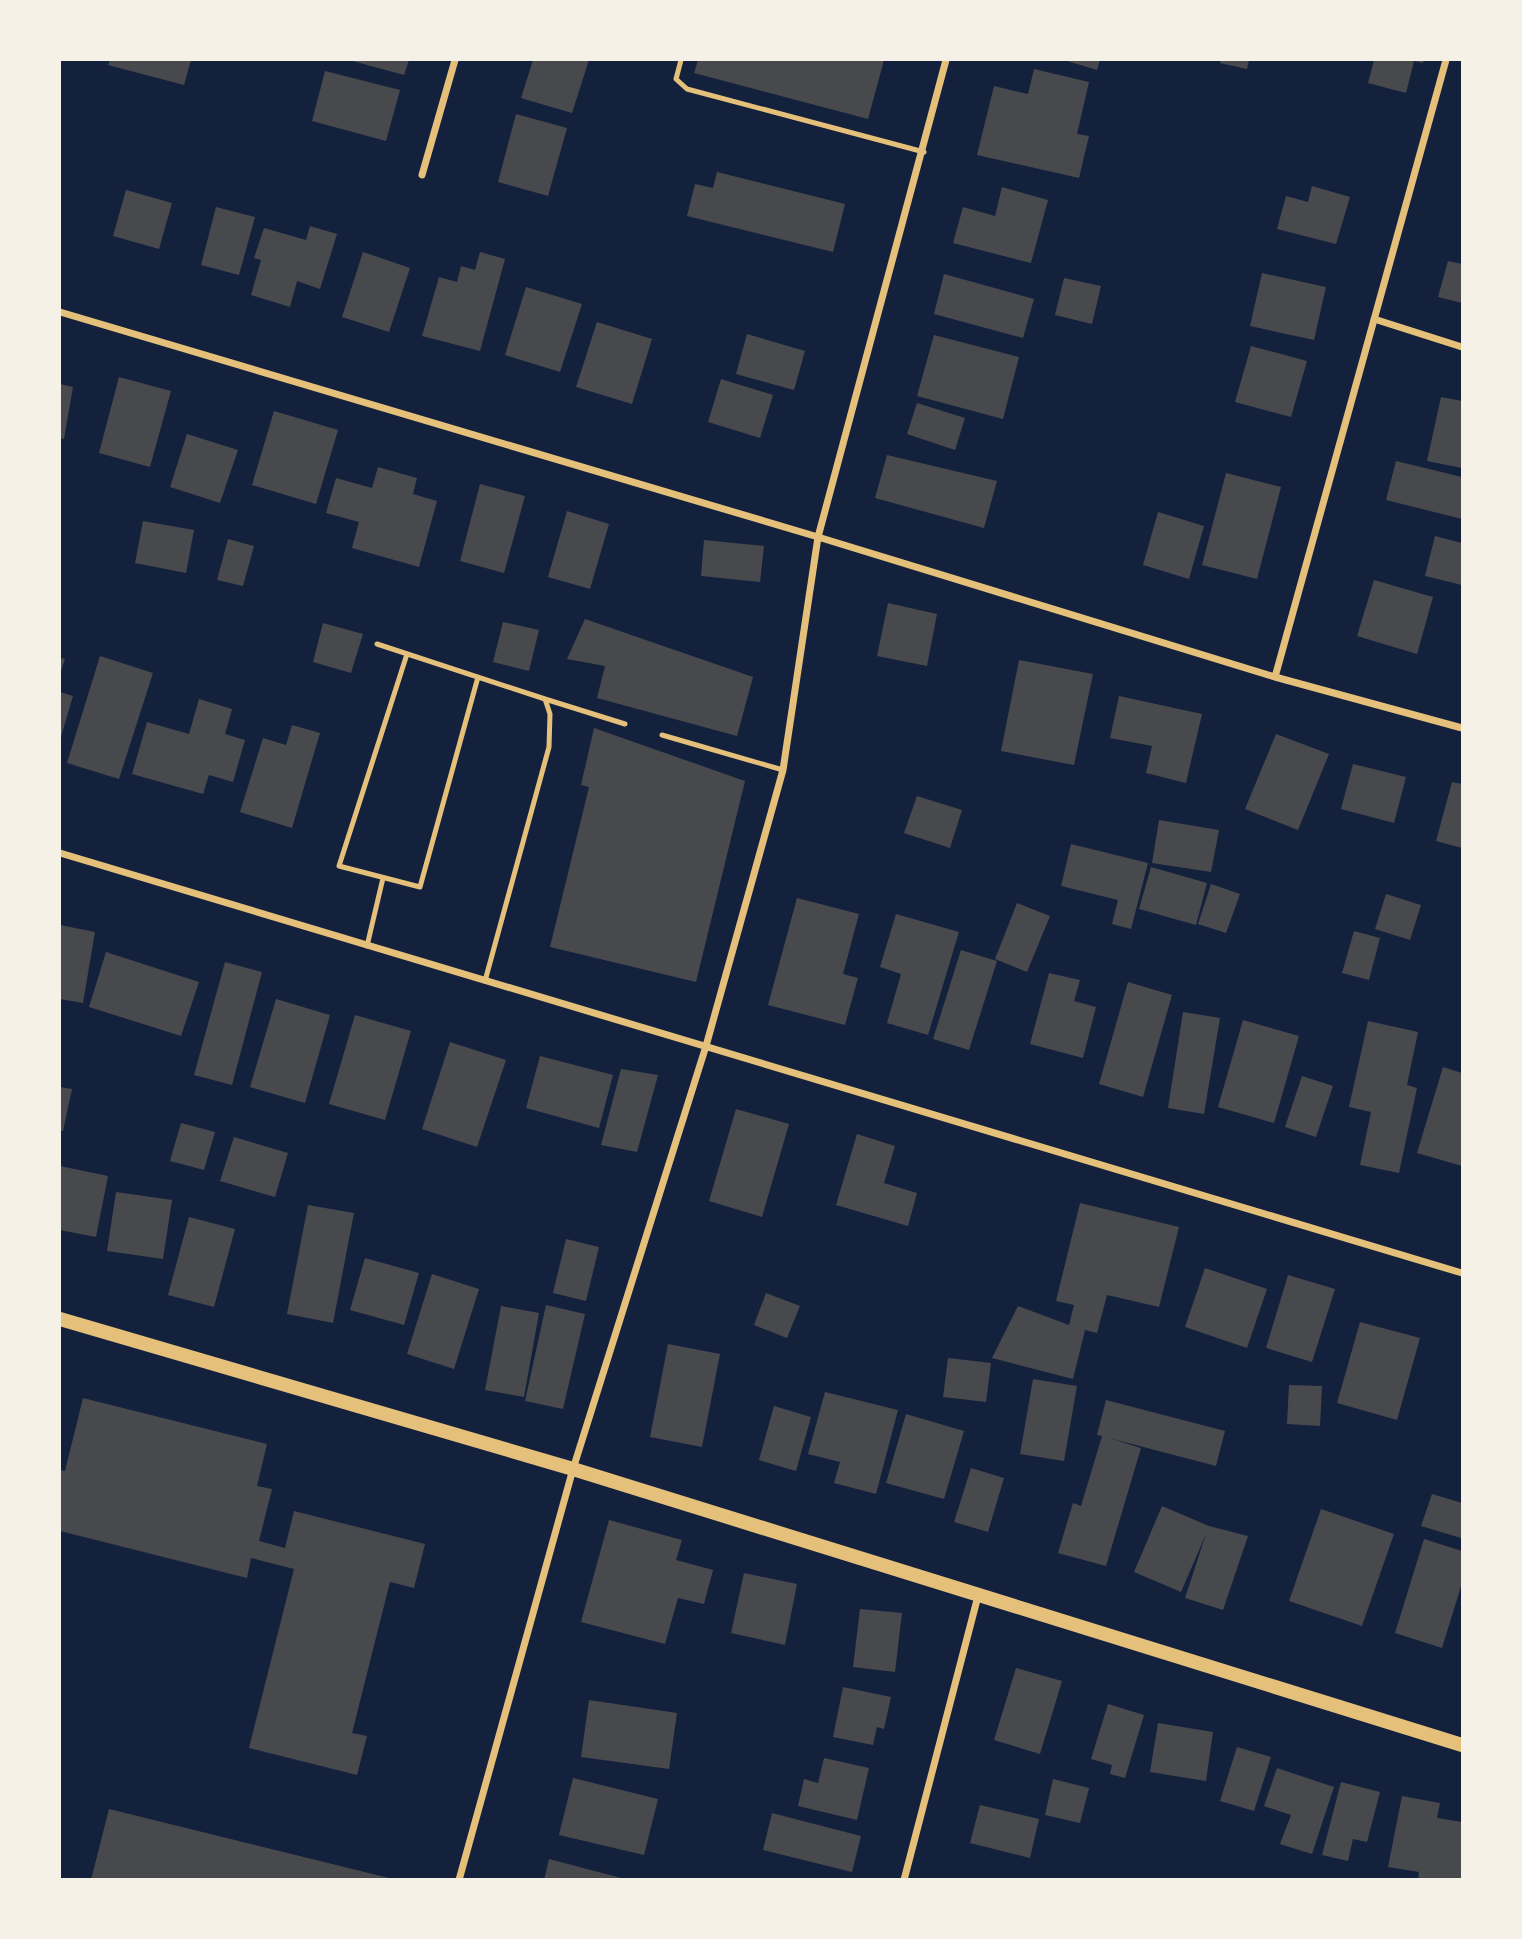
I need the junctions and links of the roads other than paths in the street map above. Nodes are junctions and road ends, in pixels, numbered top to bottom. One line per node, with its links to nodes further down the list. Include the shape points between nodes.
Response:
1 (455, 60): 6 (street)
2 (681, 60): 5 (lane, via 676,79 687,89)
3 (947, 60): 5 (street)
4 (1446, 60): 8 (street)
5 (924, 152): 10 (street)
6 (422, 174)
7 (60, 312): 10 (street)
8 (1374, 319): 9 (street); 14 (street)
9 (1462, 347)
10 (818, 537): 14 (street); 19 (street)
11 (377, 644): 12 (lane)
12 (407, 654): 13 (lane); 21 (lane, via 339,866)
13 (478, 677): 15 (lane); 21 (lane, via 420,887)
14 (1275, 677): 17 (street)
15 (545, 699): 16 (lane); 23 (lane, via 550,713 549,747)
16 (625, 724)
17 (1462, 728)
18 (662, 735): 19 (lane)
19 (783, 770): 24 (street)
20 (60, 853): 22 (street)
21 (383, 878): 22 (lane)
22 (367, 946): 23 (street)
23 (485, 981): 24 (street)
24 (706, 1046): 25 (street); 27 (street)
25 (1462, 1273)
26 (60, 1319): 27 (main road)
27 (573, 1469): 28 (main road); 30 (street)
28 (978, 1596): 29 (main road); 31 (street)
29 (1462, 1745)
30 (459, 1880)
31 (904, 1880)

